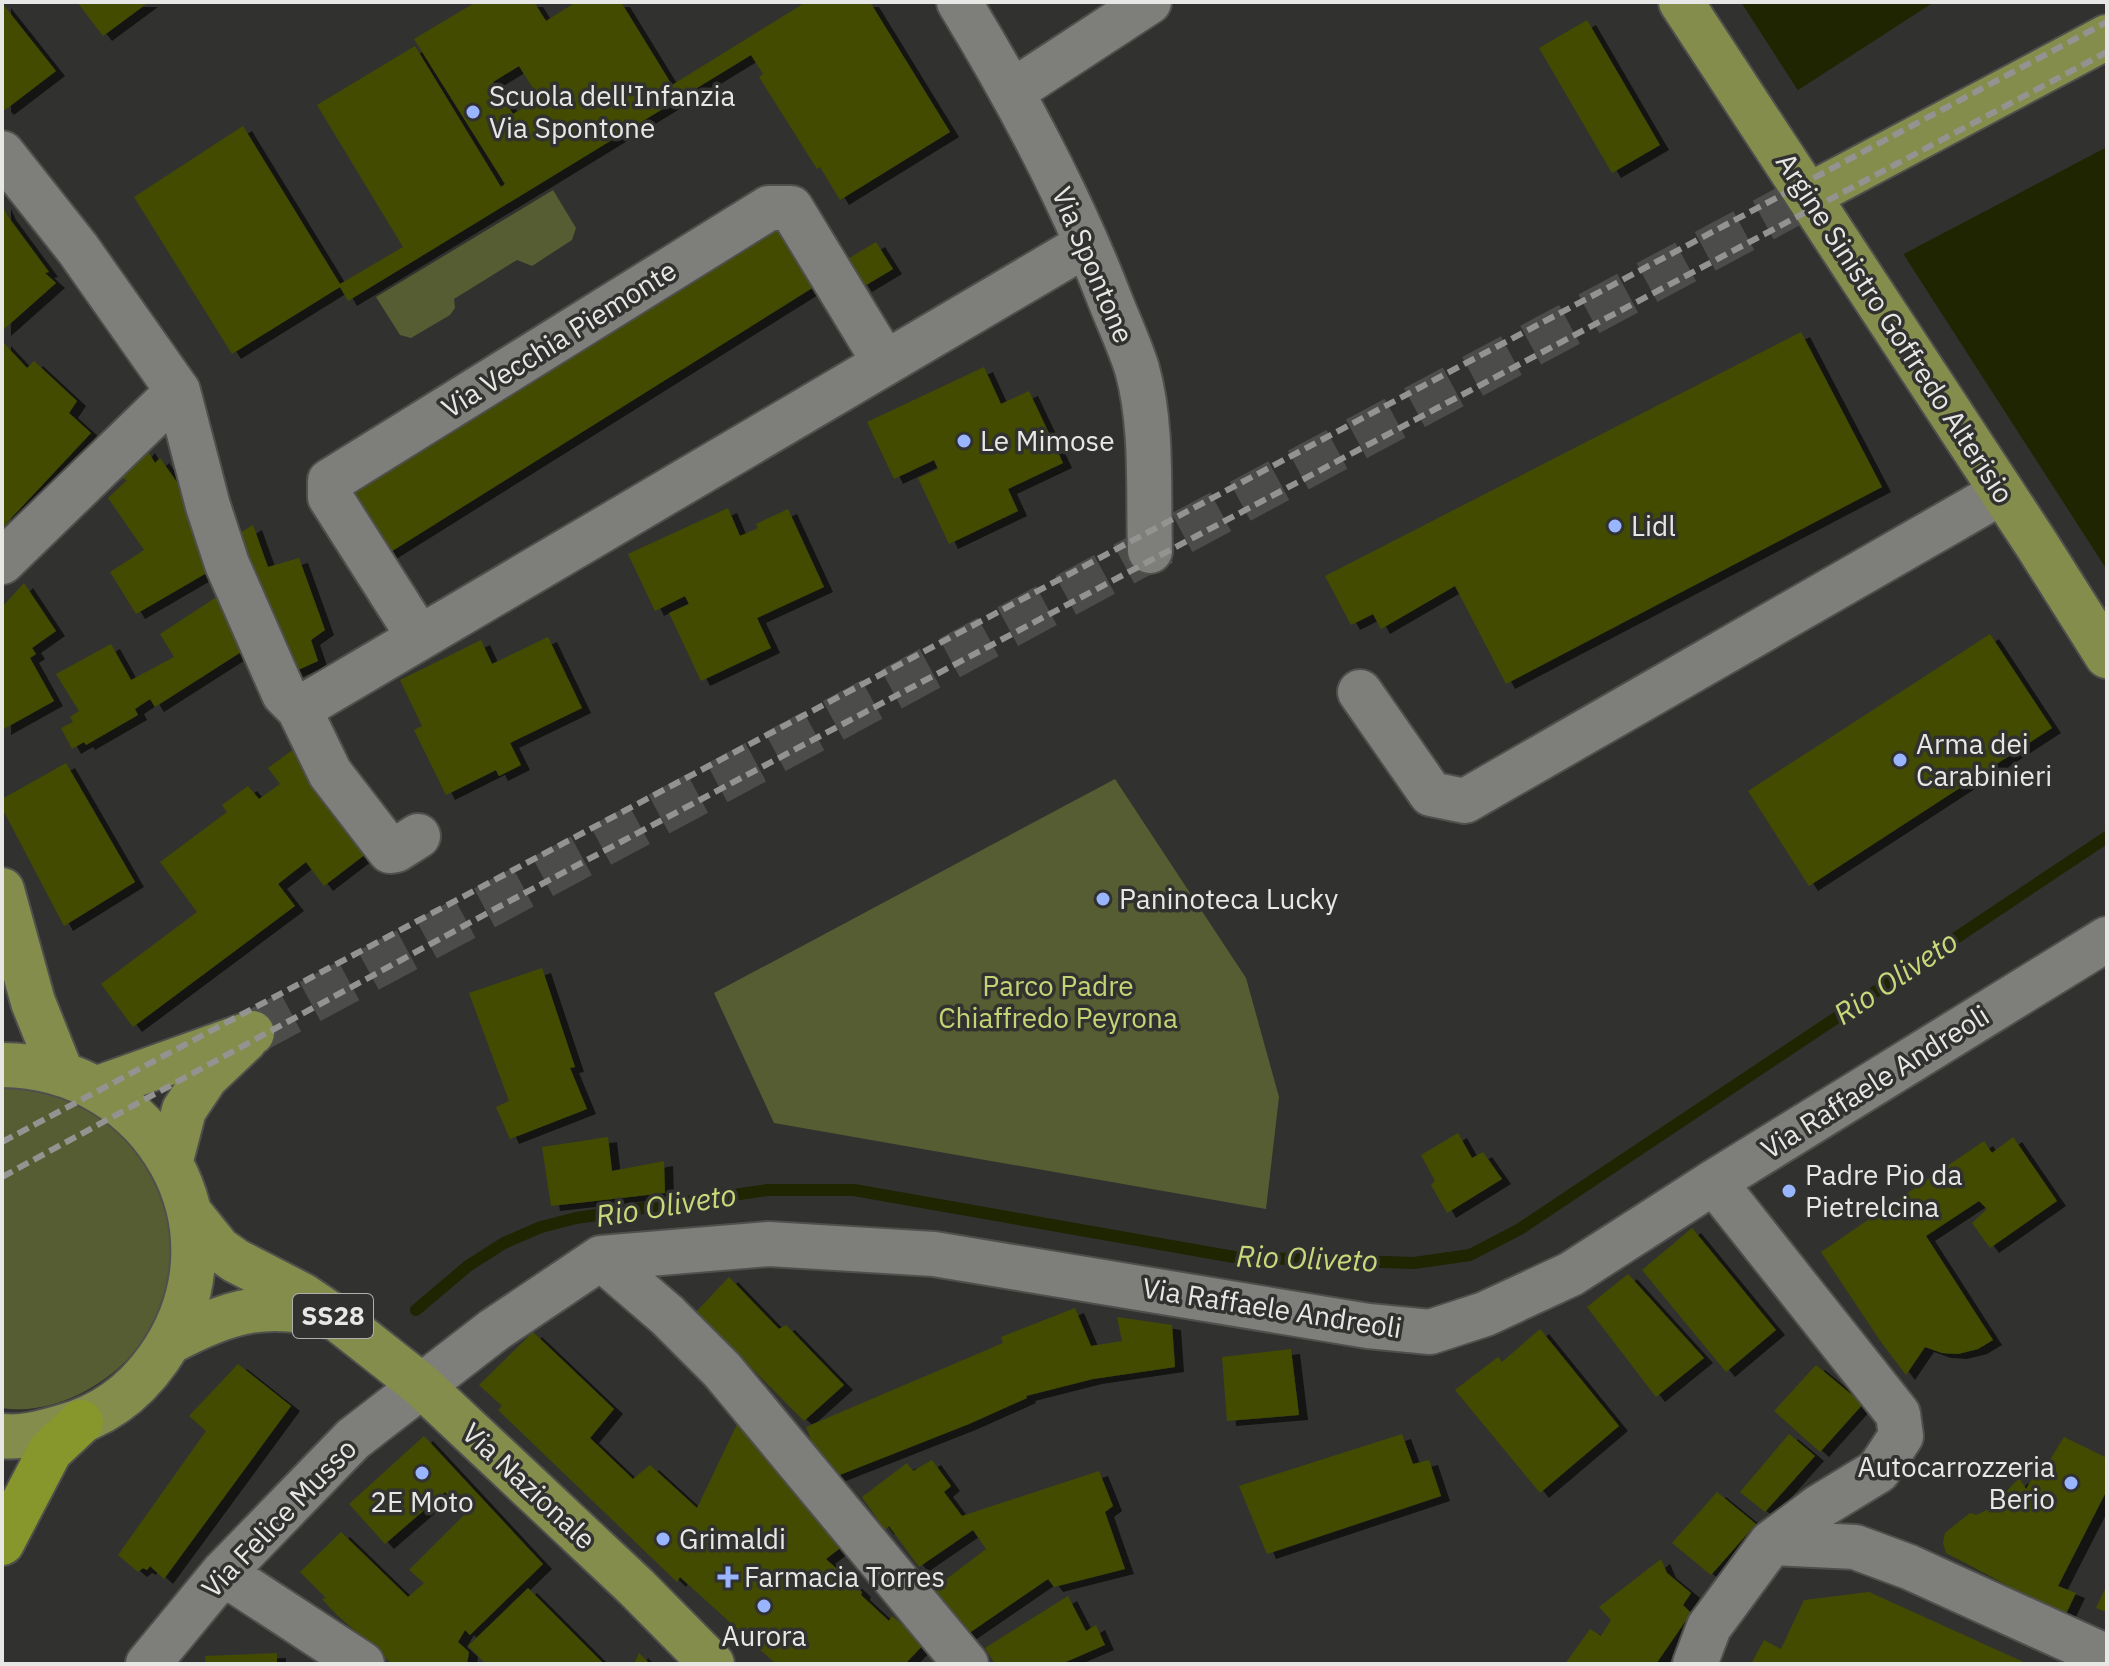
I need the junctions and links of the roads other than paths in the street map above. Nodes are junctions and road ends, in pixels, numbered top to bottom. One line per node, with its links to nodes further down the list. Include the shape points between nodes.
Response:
1 (959, 2): 5 (street, Via Spontone)
2 (1149, 2): 5 (street)
3 (1681, 2): 11 (main road, Argine Sinistro Goffredo Alterisio)
4 (2107, 37): 7 (main road)
5 (1013, 91): 8 (street, Via Spontone)
6 (2, 153): 10 (street, via 78,249)
7 (1808, 196)
8 (1087, 244): 9 (street); 12 (street, Via Spontone, via 1137,370 1147,432)
9 (885, 363): 14 (street); 14 (street, Via Vecchia Piemonte, via 791,208 769,208 330,481 330,497)
10 (178, 391): 13 (street); 17 (street, via 227,564 284,694)
11 (2002, 492): 15 (main road, Argine Sinistro Goffredo Alterisio); 16 (street, via 1465,801 1431,794)
12 (1150, 551)
13 (2, 562)
14 (419, 637): 17 (street)
15 (2107, 656)
16 (1360, 692)
17 (299, 709): 18 (street, via 330,773 390,851)
18 (418, 836)
19 (8, 908): 21 (main road, via 16,962); 23 (main road, via 33,1002)
20 (2107, 939): 25 (street, Via Raffaele Andreoli)
21 (2, 1000)
22 (2, 1065): 23 (main road, via 24,1065)
23 (80, 1080): 24 (main road, via 139,1119); 24 (main road, via 252,1033 206,1077 184,1110)
24 (171, 1160): 26 (main road)
25 (1714, 1182): 27 (street, Via Raffaele Andreoli, via 1571,1274 1485,1314 1430,1332 934,1254 769,1244); 34 (street, via 1898,1414 1900,1425 1901,1436 1878,1471)
26 (190, 1213): 28 (main road, Via Nazionale / SS28, via 219,1249); 29 (main road, via 192,1279)
27 (601, 1258): 30 (street, Via Raffaele Andreoli); 40 (street, via 722,1370)
28 (336, 1318): 29 (main road, Via Nazionale / SS28, via 270,1308 229,1314); 30 (main road, Via Nazionale / SS28)
29 (170, 1342): 31 (main road, via 147,1375 117,1403)
30 (421, 1385): 35 (street, Via Felice Musso, via 353,1439); 39 (main road, Via Nazionale / SS28)
31 (81, 1422): 32 (main road, via 20,1438); 33 (highway, via 50,1451)
32 (2, 1436)
33 (2, 1543)
34 (1771, 1543): 36 (street, via 1855,1547); 41 (street, via 1709,1627)
35 (223, 1573): 37 (street, Via Felice Musso); 38 (street)
36 (2107, 1657)
37 (148, 1664)
38 (362, 1664)
39 (712, 1664)
40 (966, 1664)
41 (1695, 1664)

